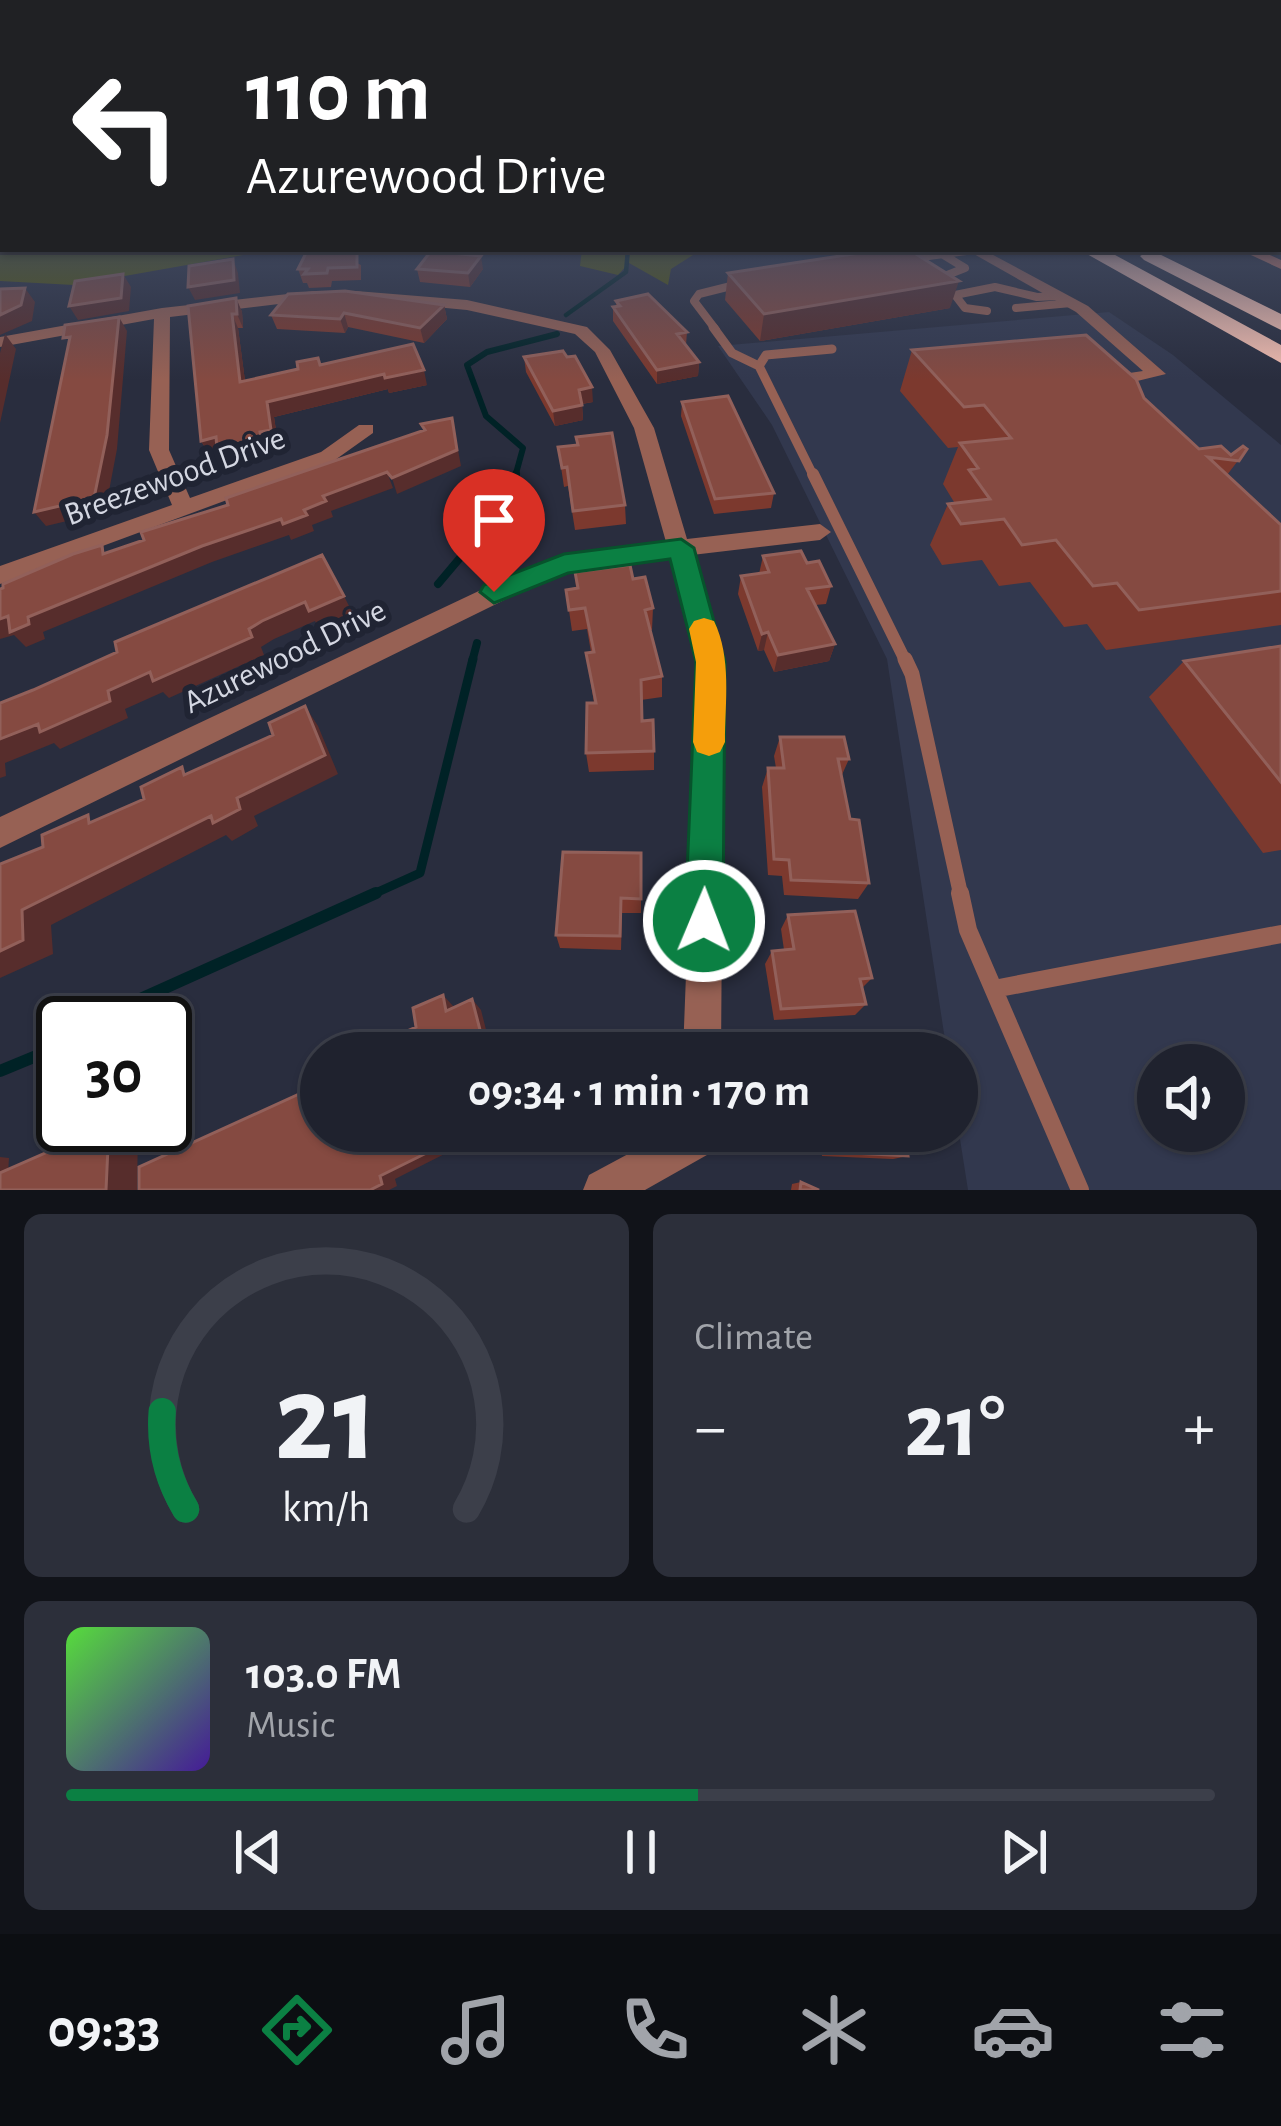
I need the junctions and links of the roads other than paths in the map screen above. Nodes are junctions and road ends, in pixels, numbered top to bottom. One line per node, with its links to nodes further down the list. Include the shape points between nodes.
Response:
1 (963, 269): 6 (lane)
2 (1007, 269): 9 (street)
3 (1122, 269): 19 (highway)
4 (1124, 269): 17 (highway)
5 (1175, 269): 14 (highway)
6 (927, 280)
7 (752, 282): 18 (lane, via 694,301 732,353)
8 (1029, 296): 9 (lane); 11 (lane); 12 (lane, via 995,287 955,295 965,308)
9 (1064, 299): 11 (lane); 20 (street, via 1157,374 1115,380)
10 (1016, 308): 11 (lane)
11 (1030, 308)
12 (987, 311)
13 (162, 313): 15 (street); 22 (street, via 159,450); 24 (street, via 349,296 431,300 581,330 602,350 644,428)
14 (1281, 323)
15 (0, 342)
16 (832, 349): 18 (lane, via 766,355)
17 (1281, 355)
18 (759, 366): 28 (lane, via 912,674 968,930)
19 (1281, 374)
20 (1132, 396)
21 (366, 429): 22 (street, Breezewood Drive, via 328,456)
22 (184, 509): 25 (street, Breezewood Drive)
23 (820, 532): 24 (street, Azurewood Drive)
24 (681, 548): 26 (street, Azurewood Drive, via 588,559 524,578); 29 (street, via 711,662)
25 (0, 575)
26 (0, 833)
27 (1281, 934): 28 (lane)
28 (994, 989): 32 (lane)
29 (702, 1032)
30 (669, 1152): 31 (street)
31 (604, 1190)
32 (1080, 1190)

